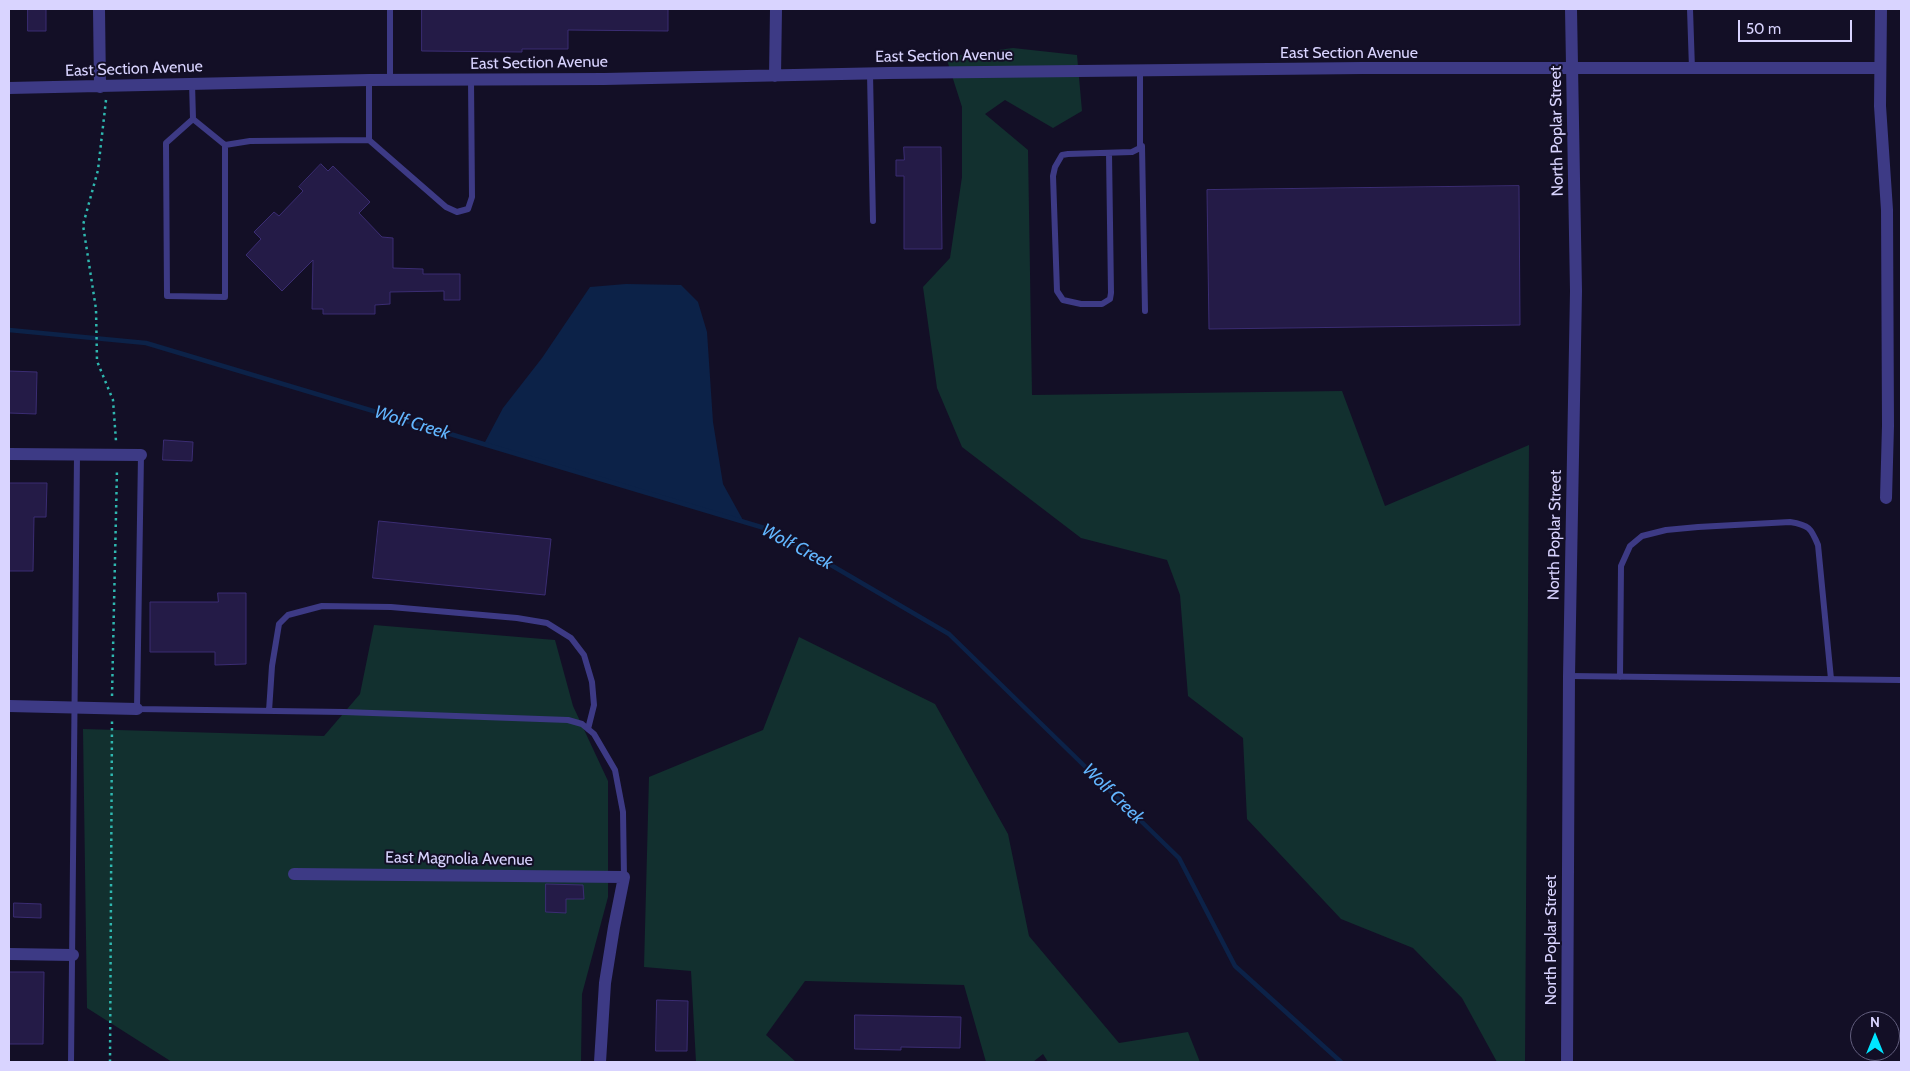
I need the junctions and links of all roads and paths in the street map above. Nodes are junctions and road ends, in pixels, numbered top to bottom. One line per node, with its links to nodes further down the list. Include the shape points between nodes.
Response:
1 (99, 9): 17 (street)
2 (390, 9): 15 (lane)
3 (776, 9): 12 (street)
4 (1571, 9): 9 (street, North Poplar Street)
5 (1690, 9): 7 (lane)
6 (1881, 9): 8 (street)
7 (1692, 68): 8 (street, East Section Avenue); 9 (street, East Section Avenue)
8 (1880, 68): 30 (street, via 1887,210)
9 (1572, 69): 10 (street, East Section Avenue); 31 (street, North Poplar Street, via 1576,291)
10 (1140, 70): 11 (street, East Section Avenue); 22 (lane)
11 (870, 74): 12 (street, East Section Avenue); 24 (lane)
12 (775, 76): 14 (street, East Section Avenue)
13 (369, 80): 15 (street, East Section Avenue); 16 (street, East Section Avenue); 20 (lane)
14 (471, 80): 15 (street, East Section Avenue); 20 (lane, via 472,197 468,208 457,212 446,207)
15 (390, 81)
16 (192, 84): 17 (street, East Section Avenue); 19 (lane)
17 (104, 87): 18 (street, East Section Avenue); 26 (path, via 98,170 84,225 96,309)
18 (9, 88)
19 (193, 119): 21 (lane); 21 (lane, via 166,143 167,296 225,297)
20 (369, 140): 21 (lane, via 250,141)
21 (225, 145)
22 (1142, 145): 23 (lane, via 1137,151); 25 (lane)
23 (1109, 153): 23 (lane, via 1062,155 1055,167 1057,291 1063,300 1071,303 1102,304 1110,299 1112,293)
24 (873, 221)
25 (1145, 311)
26 (98, 361)
27 (9, 454): 28 (street)
28 (77, 455): 29 (street); 36 (lane)
29 (141, 455): 37 (lane)
30 (1886, 498)
31 (1569, 676): 32 (lane); 46 (street, North Poplar Street)
32 (1620, 677): 33 (lane); 33 (lane, via 1621,566 1630,546 1642,536 1666,530 1790,522 1803,524 1812,530 1818,545)
33 (1831, 679): 34 (lane)
34 (1901, 680)
35 (9, 706): 36 (street)
36 (74, 708): 37 (street); 43 (lane)
37 (137, 709): 38 (lane)
38 (269, 711): 39 (lane, via 568,720); 39 (lane, via 279,624 288,615 322,606 391,607 547,623 571,638 584,655 592,682 594,705)
39 (588, 729): 41 (lane, via 615,770 623,812)
40 (294, 874): 41 (street, East Magnolia Avenue)
41 (624, 877): 45 (street, via 605,983)
42 (9, 954): 43 (street)
43 (73, 956): 44 (lane)
44 (70, 1062)
45 (600, 1062)
46 (1567, 1062)

